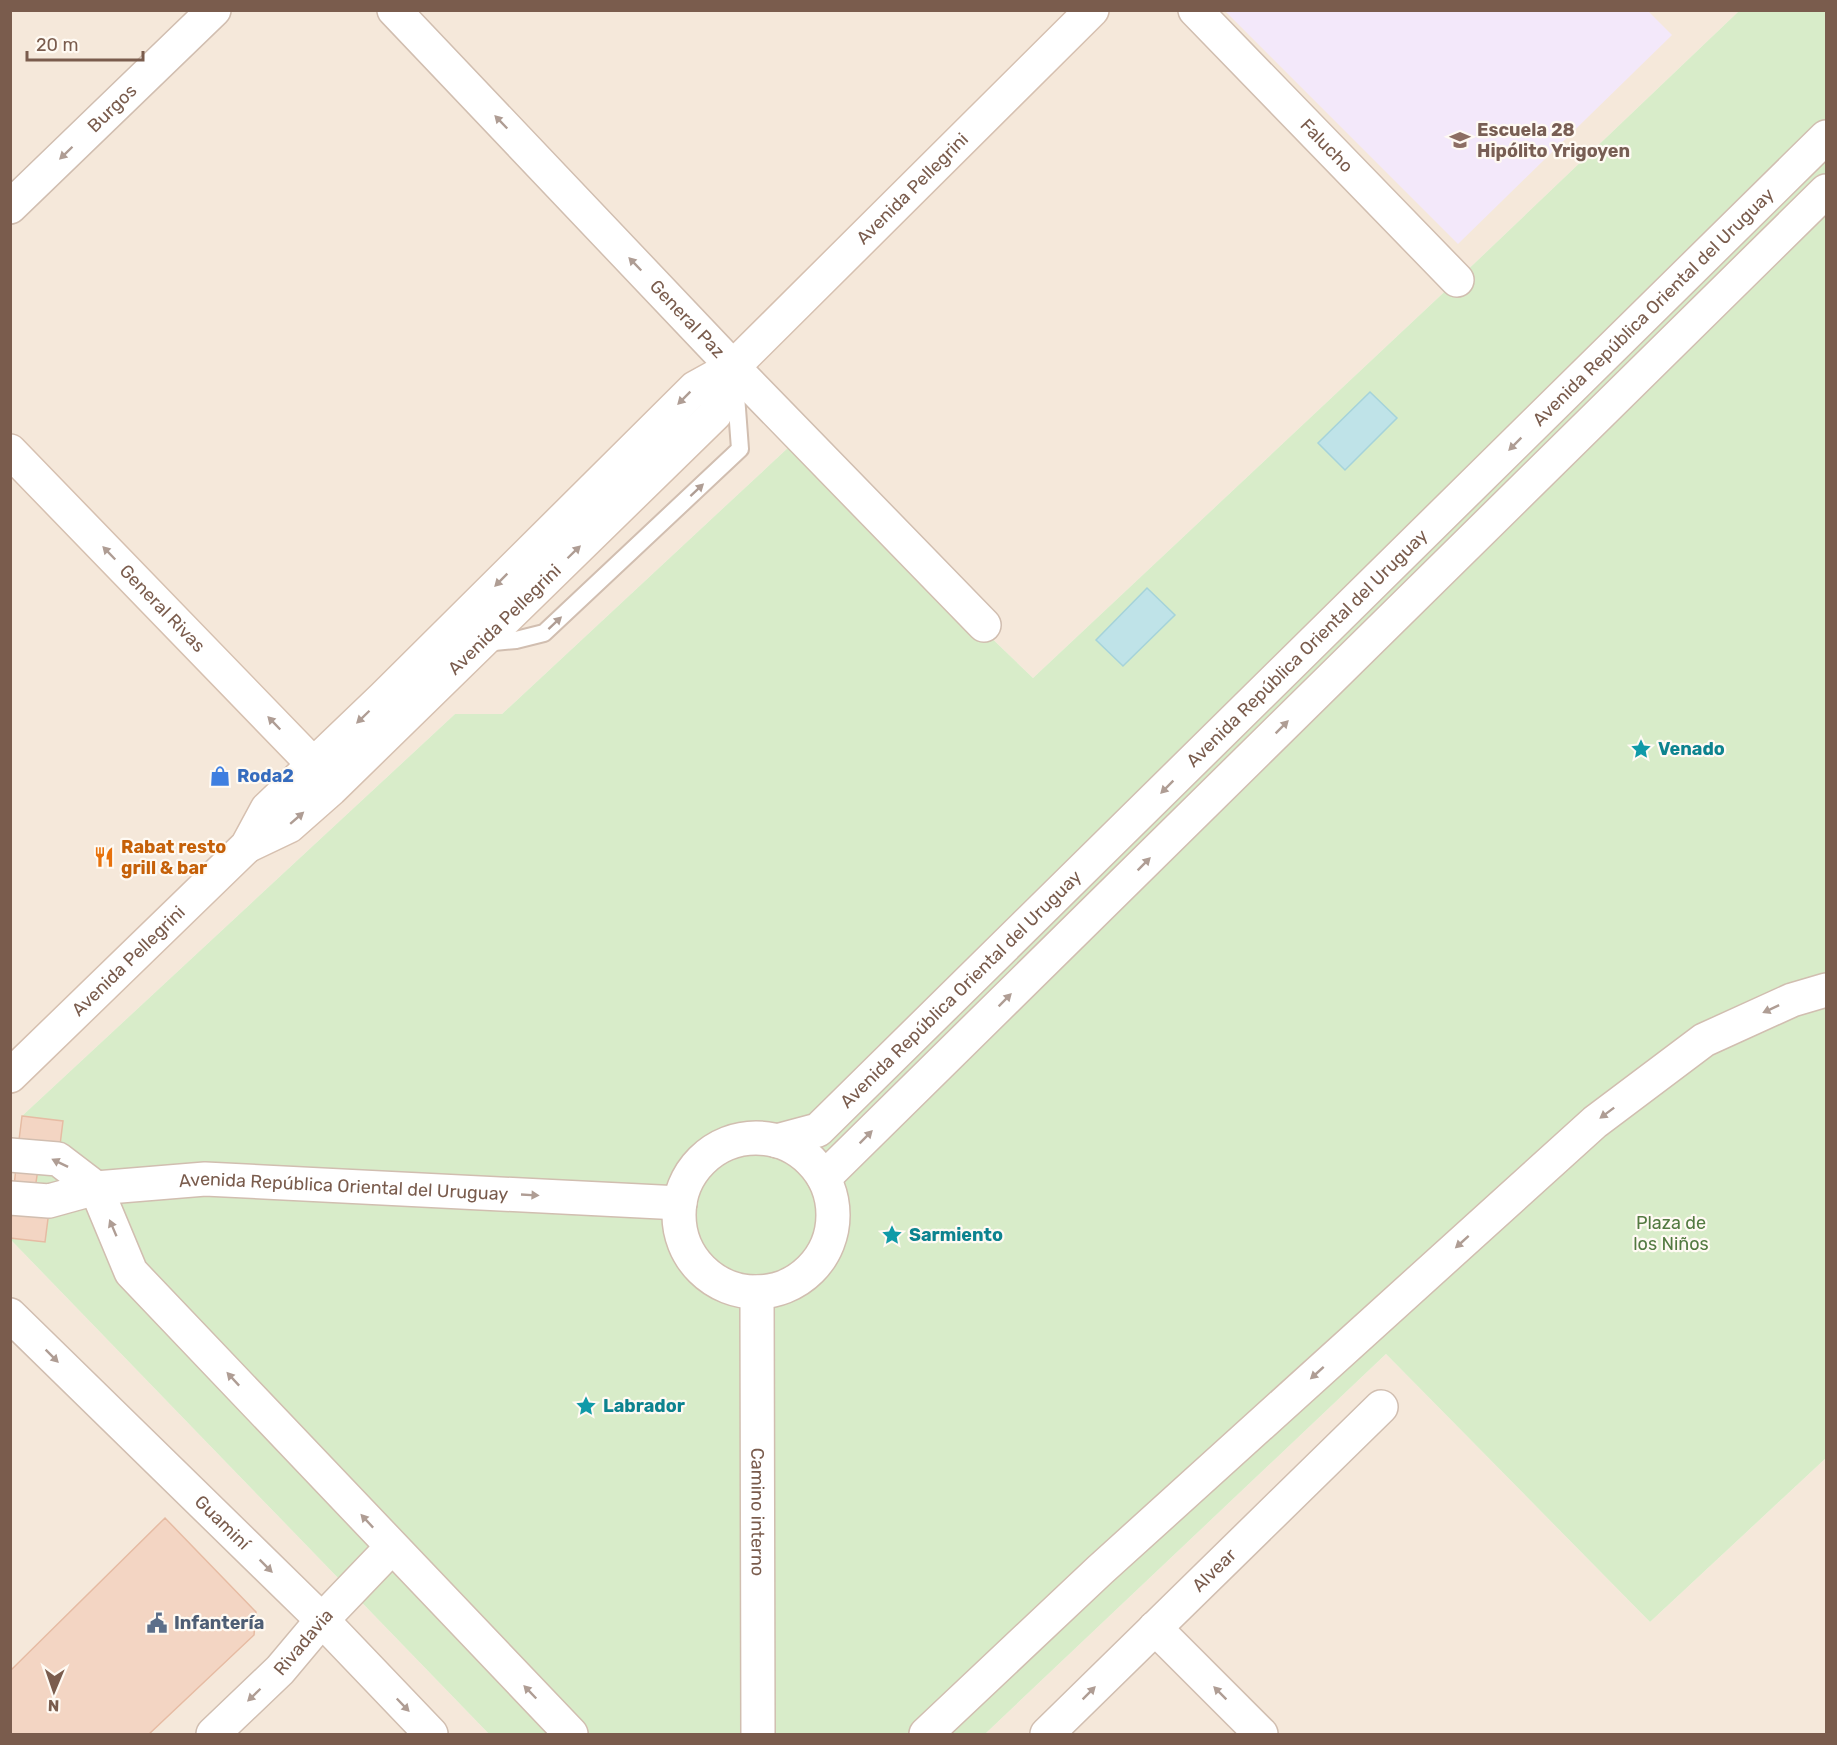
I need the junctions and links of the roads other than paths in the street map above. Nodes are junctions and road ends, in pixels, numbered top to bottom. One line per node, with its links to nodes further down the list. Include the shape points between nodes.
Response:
1 (214, 10): 7 (street, Burgos, one-way to 7)
2 (394, 10): 9 (street, General Paz, one-way to 2)
3 (1092, 10): 9 (street, Avenida Pellegrini)
4 (1195, 10): 8 (street, Falucho)
5 (1827, 137): 16 (street, Avenida República Oriental del Uruguay, one-way to 16, via 818,1130)
6 (1827, 191): 18 (street, Avenida República Oriental del Uruguay, one-way to 6)
7 (10, 207)
8 (1457, 280)
9 (734, 367): 11 (street, General Paz); 12 (street, Avenida Pellegrini, one-way to 12, via 695,388); 13 (street, Avenida Pellegrini, one-way to 9, via 288,826 331,789 715,414)
10 (10, 451): 12 (street, General Rivas, one-way to 10)
11 (984, 625)
12 (314, 765): 13 (street, Avenida Pellegrini, via 267,809)
13 (247, 846): 15 (street, Avenida Pellegrini)
14 (1827, 990): 32 (street, one-way to 32, via 1792,1000 1704,1040 1595,1122 1100,1570)
15 (10, 1076)
16 (777, 1141): 18 (street, via 812,1161); 21 (street, via 751,1138 726,1144 704,1158 688,1178)
17 (10, 1155): 19 (street, one-way to 17, via 58,1159)
18 (824, 1178): 22 (street, via 832,1200 828,1244 800,1279)
19 (96, 1188): 20 (street, Avenida República Oriental del Uruguay, via 49,1201); 21 (street, Avenida República Oriental del Uruguay, one-way to 21, via 205,1179); 25 (street, one-way to 19, via 131,1272)
20 (10, 1198)
21 (680, 1203): 22 (street, via 682,1238 702,1269 727,1286)
22 (757, 1292): 31 (street, Camino interno)
23 (10, 1315): 26 (street, Guaminí, one-way to 26)
24 (1382, 1407): 27 (street, Alvear)
25 (392, 1547): 26 (street, Rivadavia); 30 (street, one-way to 25)
26 (322, 1620): 28 (street, Rivadavia, one-way to 28, via 280,1670); 29 (street, Guaminí, one-way to 29)
27 (1155, 1628): 33 (street, Alvear, one-way to 27); 34 (street, one-way to 27)
28 (213, 1734)
29 (431, 1734)
30 (571, 1734)
31 (758, 1734)
32 (926, 1734)
33 (1047, 1734)
34 (1261, 1734)

